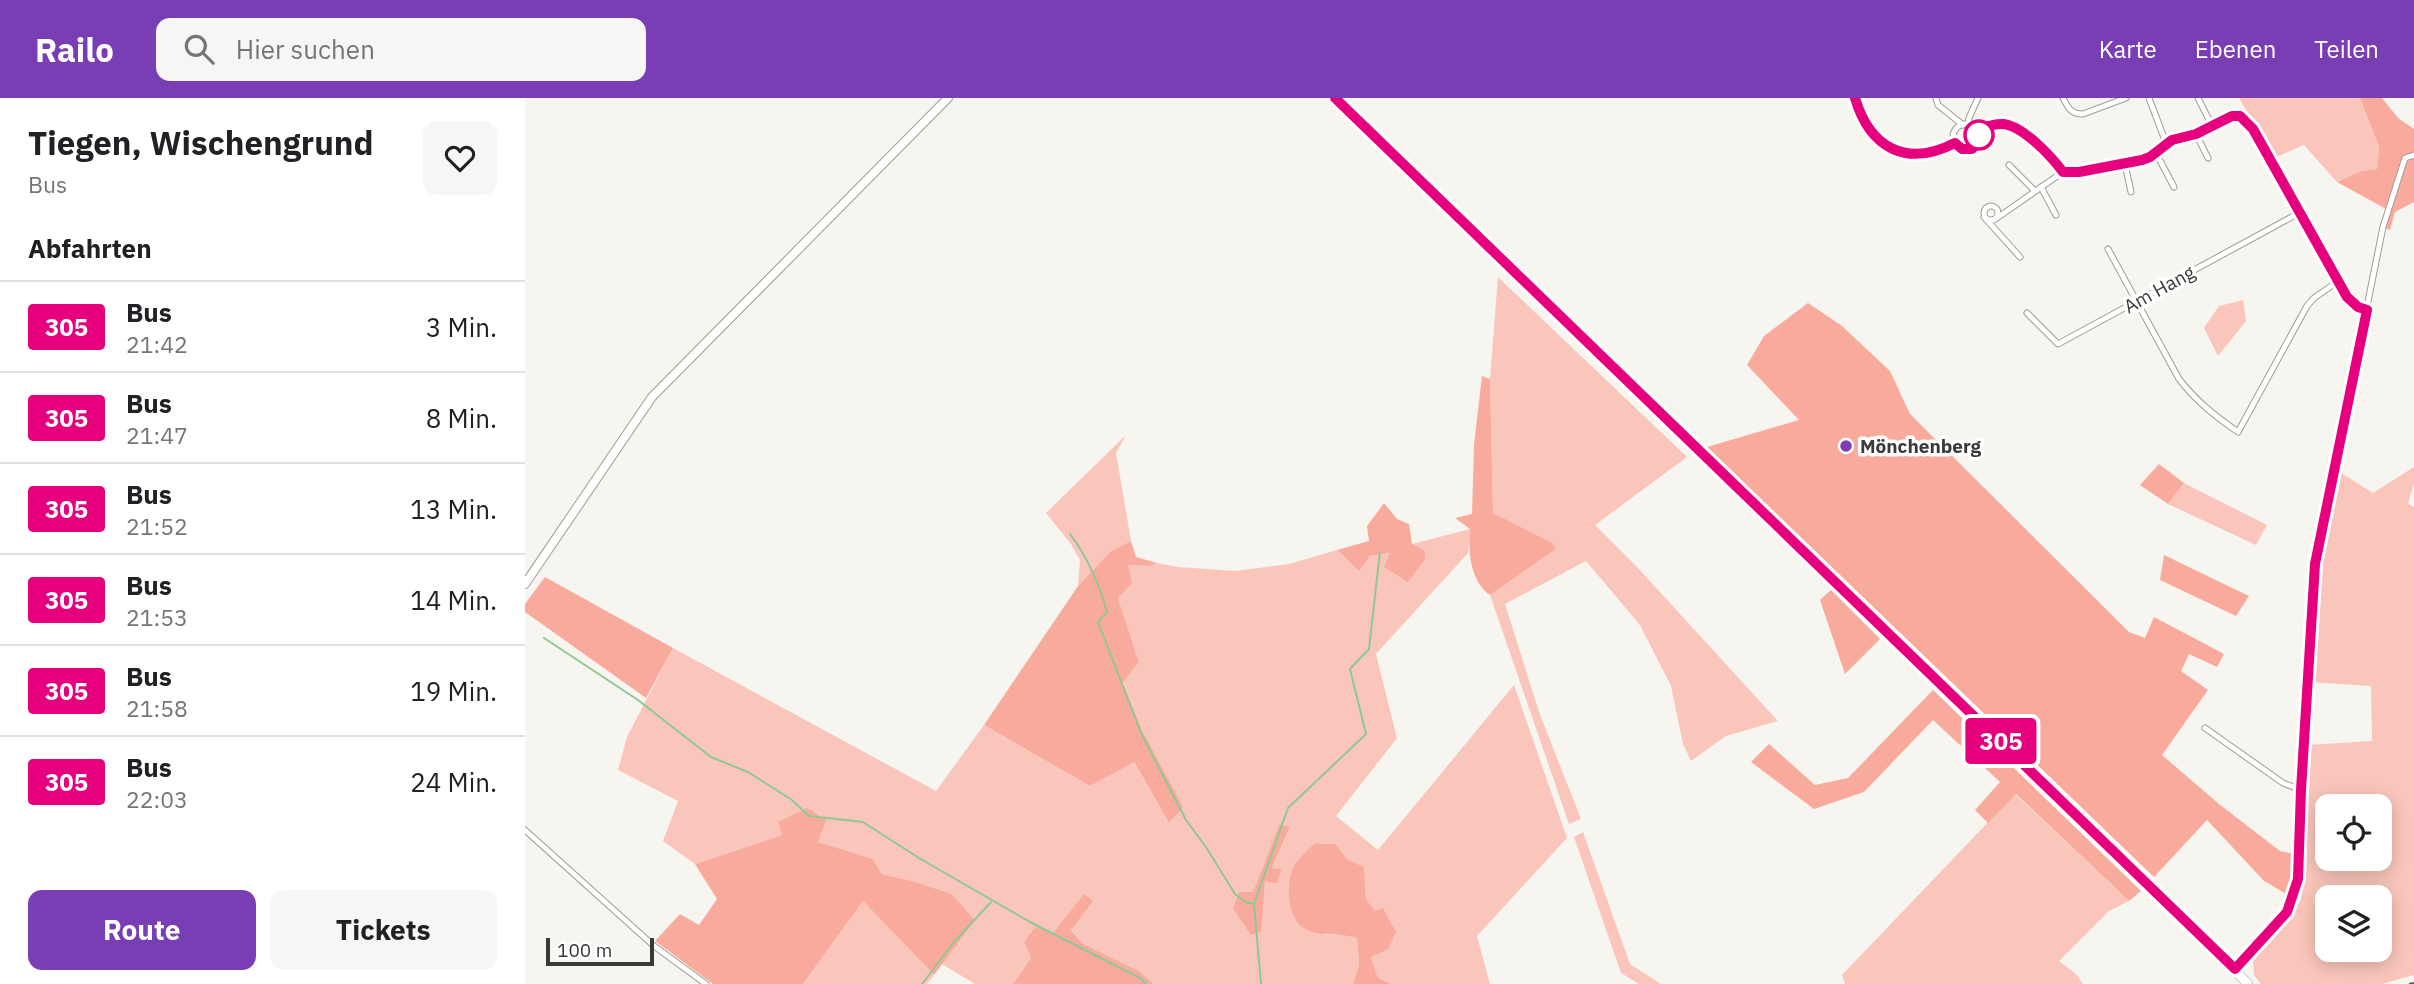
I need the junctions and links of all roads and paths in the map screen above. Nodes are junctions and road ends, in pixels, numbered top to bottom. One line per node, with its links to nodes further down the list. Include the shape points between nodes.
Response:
1 (948, 98): 35 (main road, via 652,397)
2 (1335, 98): 40 (main road)
3 (1855, 98): 14 (street, via 1868,131 1889,147 1916,155)
4 (1936, 98): 10 (street, via 1938,105)
5 (1978, 98): 10 (street)
6 (2063, 98): 7 (street, via 2077,114)
7 (2126, 98)
8 (2150, 98): 15 (street)
9 (2198, 98): 11 (street)
10 (1965, 125): 12 (street); 14 (street, via 1955,130)
11 (2212, 126): 13 (street); 25 (street, via 2232,116 2246,120)
12 (1976, 130): 14 (street, via 1978,142 1972,149); 21 (street, via 1998,124 2015,128)
13 (2196, 134): 15 (street); 18 (street)
14 (1955, 143)
15 (2166, 143): 16 (street)
16 (2156, 153): 19 (street); 22 (street)
17 (2414, 155): 33 (street, via 2405,158 2383,227)
18 (2208, 158)
19 (2125, 164): 21 (street); 24 (street)
20 (2009, 165): 23 (street)
21 (2063, 172): 23 (street)
22 (2174, 187)
23 (2038, 189): 26 (street); 28 (street)
24 (2131, 192)
25 (2299, 213): 31 (street); 32 (street, Am Hang)
26 (2056, 215)
27 (1984, 216): 28 (street); 28 (street, via 1992,205 1999,212); 30 (street)
28 (1994, 220)
29 (2108, 249): 32 (street)
30 (2021, 257)
31 (2337, 282): 32 (street, via 2307,306 2238,432 2185,387); 33 (street, via 2347,297)
32 (2137, 301): 34 (street, Am Hang, via 2058,344)
33 (2367, 310): 38 (street, via 2315,564)
34 (2027, 313)
35 (528, 574): 36 (main road)
36 (525, 584)
37 (2205, 728): 38 (street, via 2283,783)
38 (2301, 790): 40 (street, via 2298,879 2293,897 2287,912)
39 (525, 830): 41 (street, via 653,946)
40 (2235, 969): 43 (main road)
41 (699, 981): 42 (street)
42 (706, 984)
43 (2248, 984)

